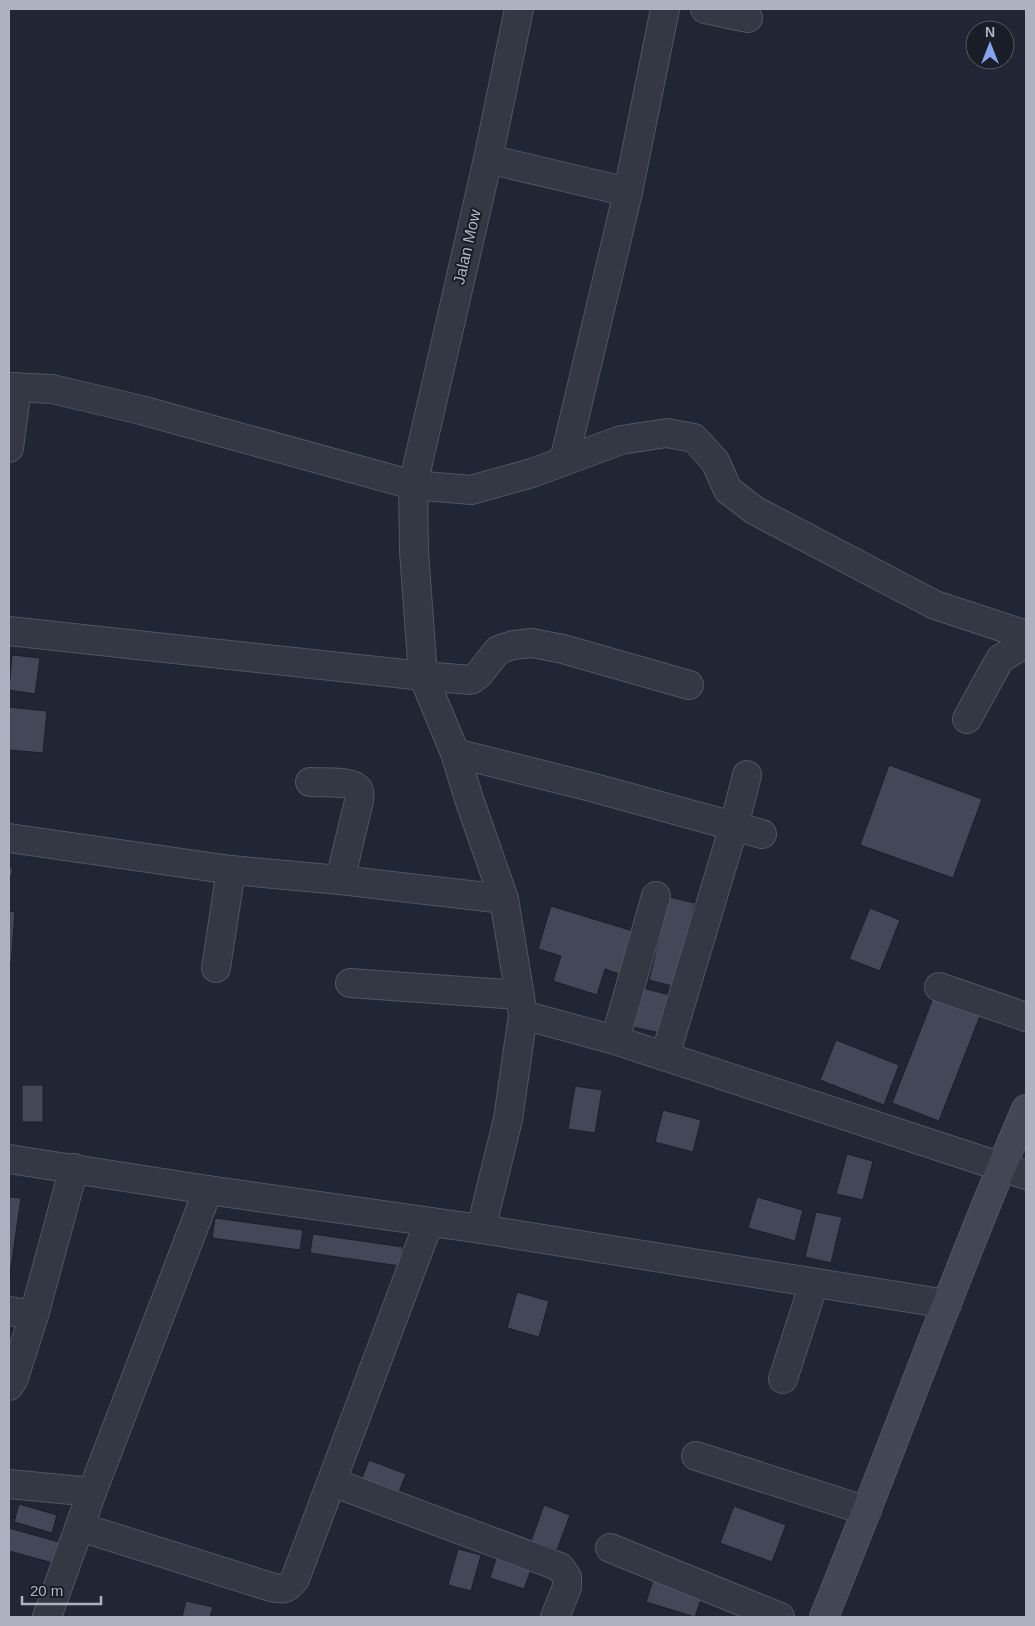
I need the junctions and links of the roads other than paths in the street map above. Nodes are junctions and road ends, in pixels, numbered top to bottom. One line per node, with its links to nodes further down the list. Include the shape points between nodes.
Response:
1 (519, 9): 5 (street, Jalan Mow)
2 (665, 9): 6 (street)
3 (706, 9): 4 (street)
4 (748, 18)
5 (488, 159): 6 (street); 10 (street, Jalan Mow)
6 (628, 192): 9 (street)
7 (13, 387): 8 (street); 10 (street, via 52,389 141,410)
8 (9, 448)
9 (564, 461): 10 (street, via 471,490); 12 (street, via 621,440 667,433 694,438 715,461 728,490 754,510 935,605)
10 (413, 485): 14 (street, Jalan Mow)
11 (9, 631): 14 (street)
12 (1026, 635)
13 (1026, 643): 16 (street, via 1000,659)
14 (423, 676): 15 (street, via 471,680 498,650 532,643); 17 (street, Jalan Mow)
15 (688, 685)
16 (967, 719)
17 (455, 753): 20 (street); 26 (street, Jalan Mow)
18 (747, 775): 20 (street)
19 (310, 782): 24 (street, via 351,784 360,793)
20 (734, 826): 21 (street); 33 (street)
21 (762, 834)
22 (9, 838): 23 (street)
23 (231, 870): 24 (street); 27 (street)
24 (340, 880): 26 (street)
25 (656, 896): 32 (street)
26 (504, 899): 30 (street, Jalan Mow)
27 (216, 968)
28 (350, 983): 30 (street)
29 (938, 987): 31 (street)
30 (521, 1005): 32 (street); 40 (street, Jalan Mow, via 508,1119)
31 (1026, 1017)
32 (615, 1040): 33 (street)
33 (665, 1056): 37 (street)
34 (1026, 1108): 37 (main road)
35 (9, 1159): 36 (street)
36 (74, 1168): 38 (street); 43 (street)
37 (1014, 1171): 42 (main road)
38 (208, 1190): 39 (street); 49 (street)
39 (429, 1222): 40 (street); 47 (street)
40 (481, 1229): 41 (street)
41 (814, 1283): 42 (street); 44 (street)
42 (947, 1304): 50 (main road)
43 (21, 1313): 45 (street, via 14,1378)
44 (783, 1379)
45 (9, 1386)
46 (696, 1456): 50 (street)
47 (332, 1482): 51 (street, via 295,1579 289,1587 281,1590); 54 (street, via 560,1567 567,1577 567,1587)
48 (9, 1484): 49 (street)
49 (92, 1492): 51 (street)
50 (867, 1511): 56 (main road)
51 (80, 1527): 53 (street)
52 (610, 1548): 55 (street)
53 (47, 1617)
54 (555, 1617)
55 (780, 1617)
56 (824, 1617)

